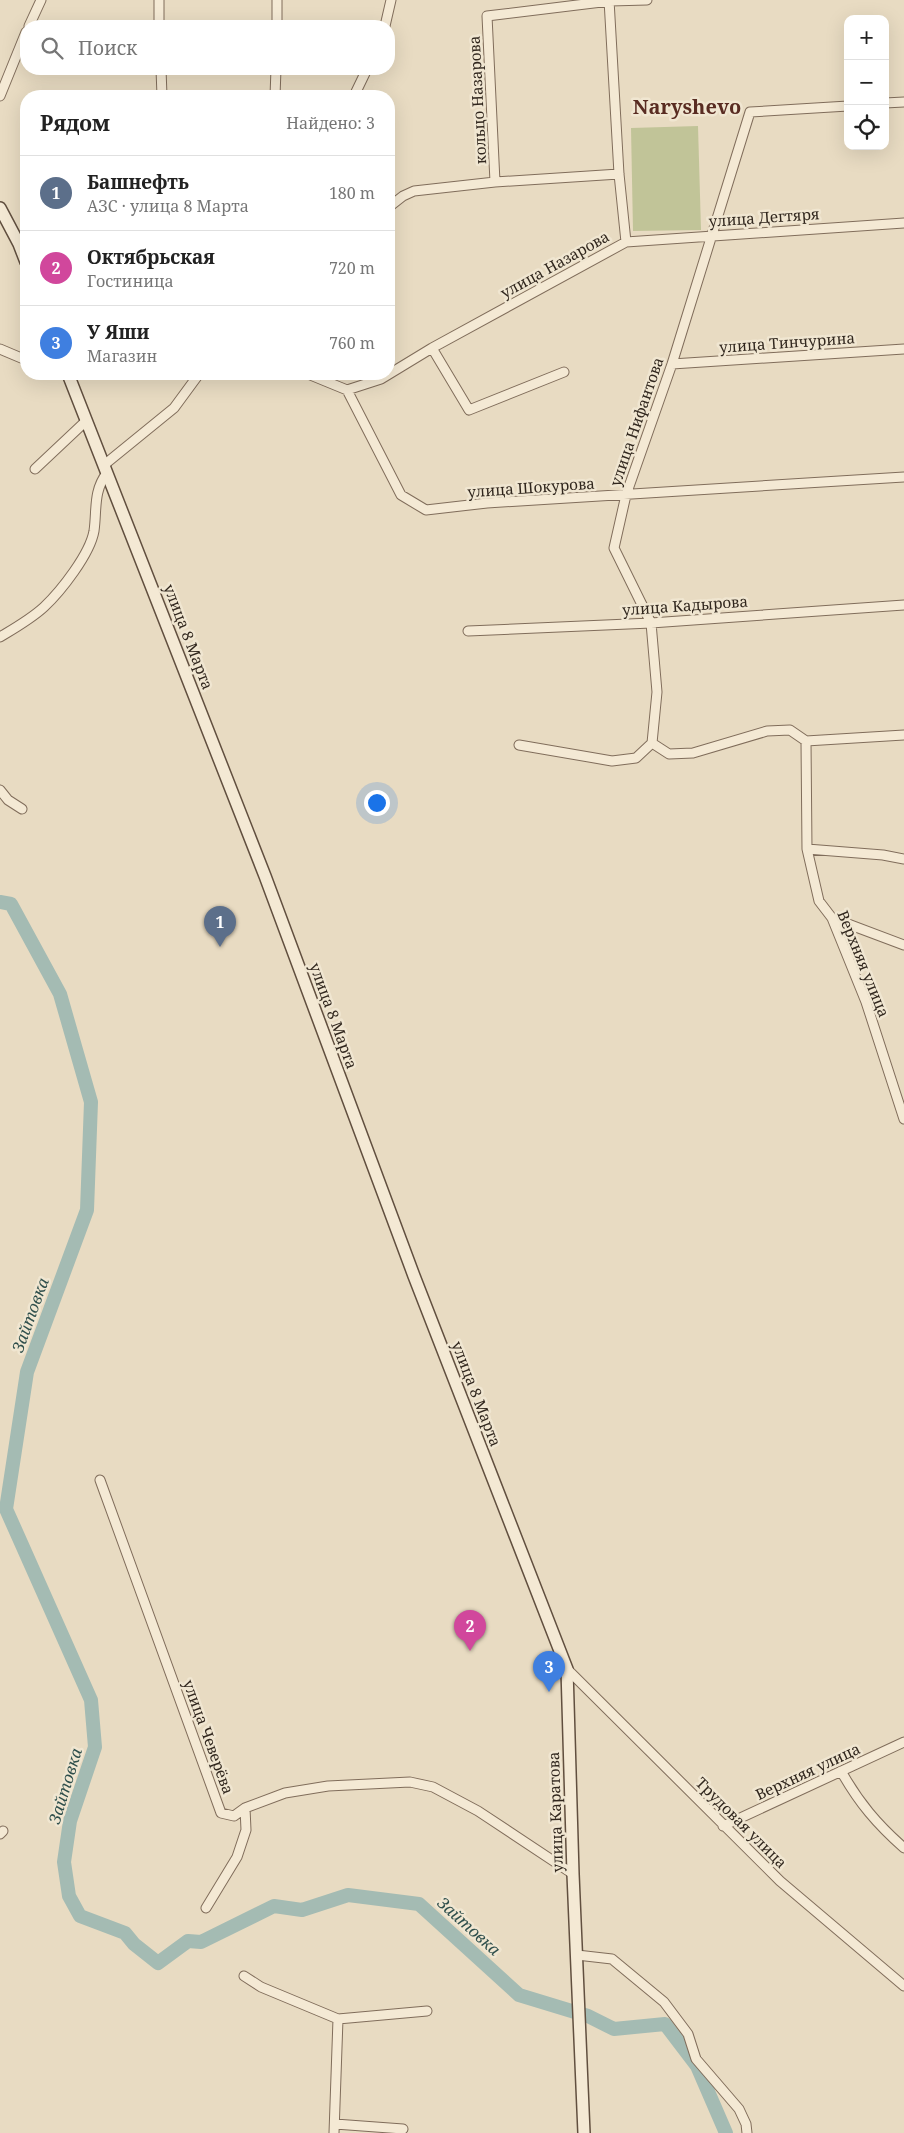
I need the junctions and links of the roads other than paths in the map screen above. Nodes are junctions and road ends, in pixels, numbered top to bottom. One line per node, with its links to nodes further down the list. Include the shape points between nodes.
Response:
1 (41, 0): 7 (street)
2 (159, 0): 8 (street)
3 (277, 0): 9 (street)
4 (391, 0): 10 (street)
5 (609, 0): 6 (street); 22 (street, улица Назарова); 23 (street, кольцо Назарова, via 487,16)
6 (647, 0)
7 (32, 20)
8 (160, 20)
9 (277, 20)
10 (386, 20)
11 (20, 47): 18 (street)
12 (161, 75): 15 (street)
13 (276, 75): 16 (street)
14 (364, 75): 17 (street)
15 (162, 90)
16 (274, 90)
17 (357, 90)
18 (0, 96)
19 (904, 102): 20 (street)
20 (889, 103)
21 (844, 106): 27 (street, улица Нифантова, via 750,112)
22 (619, 174): 23 (street, кольцо Назарова); 28 (street, улица Назарова)
23 (496, 182): 24 (street, via 414,191)
24 (395, 202)
25 (0, 208): 29 (main road)
26 (904, 223): 27 (street, улица Дегтяря)
27 (712, 236): 28 (street, улица Дегтяря); 34 (street, улица Нифантова)
28 (626, 242): 30 (street, улица Назарова)
29 (20, 247)
30 (432, 348): 35 (street, улица Назарова); 36 (street, via 469,410)
31 (0, 349): 33 (street)
32 (904, 349): 34 (street, улица Тинчурина)
33 (20, 357)
34 (672, 364): 46 (street, улица Нифантова)
35 (395, 370)
36 (564, 372)
37 (70, 380): 42 (main road, улица 8 Марта)
38 (195, 380): 44 (street, via 174,408)
39 (323, 380): 41 (street)
40 (378, 380): 41 (street, улица Назарова)
41 (347, 390): 46 (street, улица Шокурова, via 401,495 426,510 487,503)
42 (86, 421): 43 (street); 44 (main road, улица 8 Марта)
43 (35, 469)
44 (105, 469): 50 (street, via 97,490 91,545 45,606); 63 (main road, улица 8 Марта, via 266,876 414,1276)
45 (904, 477): 46 (street, улица Шокурова)
46 (626, 496): 48 (street, улица Нифантова, via 614,548)
47 (904, 605): 48 (street, улица Кадырова)
48 (651, 623): 49 (street, улица Кадырова); 53 (street, улица Нифантова, via 657,692)
49 (468, 631)
50 (0, 637)
51 (904, 735): 52 (street)
52 (806, 741): 53 (street, via 790,730 767,731 694,753 669,754); 57 (street, Верхняя улица)
53 (652, 743): 54 (street, via 636,758 612,761)
54 (519, 746)
55 (0, 790): 56 (street)
56 (22, 810)
57 (807, 849): 58 (street); 59 (street, Верхняя улица, via 819,901)
58 (904, 859)
59 (832, 918): 60 (street); 61 (street, Верхняя улица, via 866,1002)
60 (904, 945)
61 (904, 1119)
62 (100, 1480): 66 (street, улица Чеверёва, via 221,1813 234,1816)
63 (567, 1669): 67 (street, Трудовая улица); 69 (main road, улица Каратова)
64 (904, 1742): 65 (street, Верхняя улица)
65 (841, 1771): 67 (street, Верхняя улица); 68 (street, via 856,1798 879,1826)
66 (245, 1808): 69 (street, улица Чеверёва, via 285,1793 328,1786 410,1782 433,1787 478,1811); 70 (street, via 246,1830 238,1857)
67 (723, 1826): 73 (street, Трудовая улица, via 780,1881)
68 (904, 1848)
69 (573, 1874): 71 (main road, улица Каратова)
70 (206, 1908)
71 (577, 1955): 78 (main road, улица Каратова); 79 (street, via 612,1960 664,2002 688,2034 696,2058 739,2109)
72 (244, 1976): 75 (street, via 261,1987)
73 (904, 1986)
74 (427, 2011): 75 (street)
75 (338, 2019): 76 (street)
76 (334, 2128): 77 (street)
77 (403, 2129)
78 (584, 2133)
79 (747, 2133)

